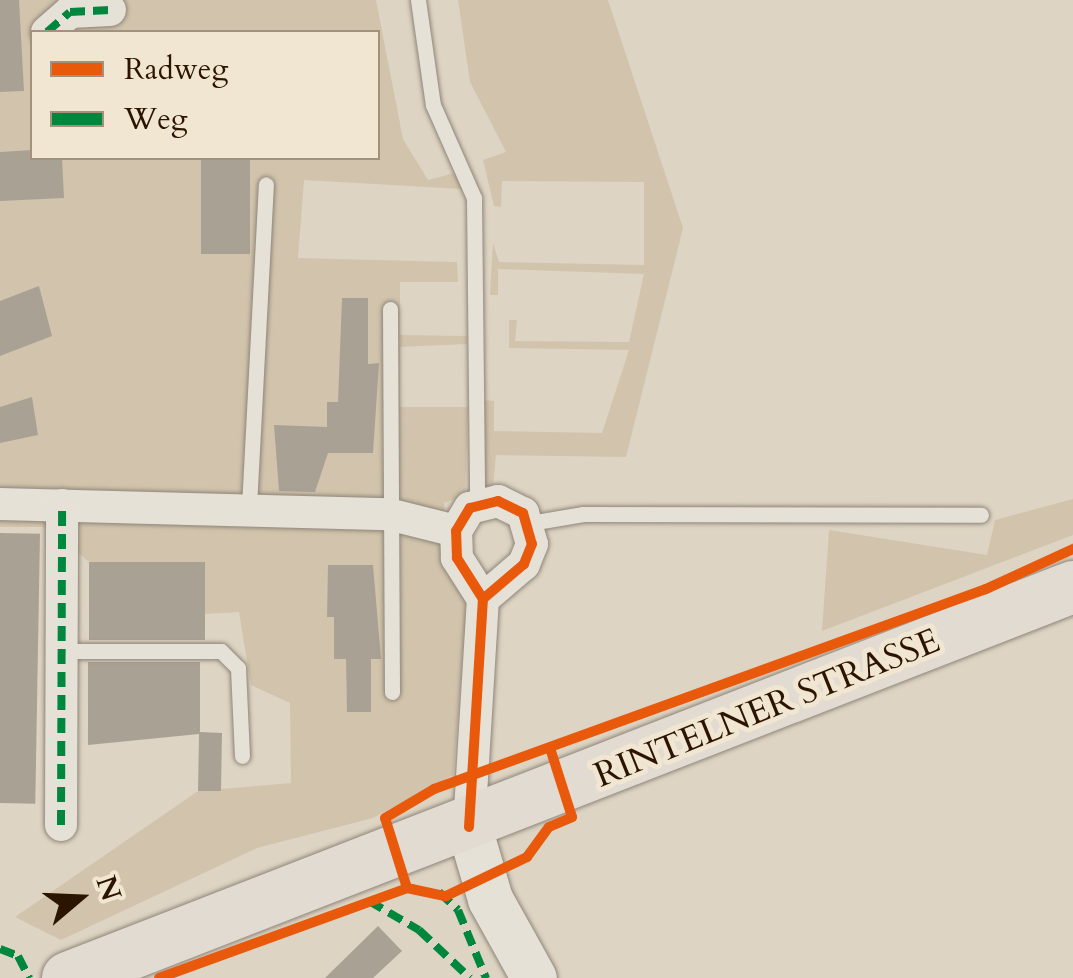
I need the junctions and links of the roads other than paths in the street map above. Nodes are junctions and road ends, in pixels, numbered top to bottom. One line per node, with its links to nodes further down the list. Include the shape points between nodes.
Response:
1 (418, 0): 6 (lane, via 433,105 474,198)
2 (111, 14): 3 (street, via 70,12)
3 (49, 30)
4 (266, 184): 9 (lane)
5 (390, 309): 10 (lane)
6 (488, 503): 12 (street); 13 (street)
7 (0, 504): 8 (street)
8 (62, 505): 9 (street); 16 (street)
9 (249, 507): 10 (street)
10 (388, 514): 13 (street); 17 (lane)
11 (981, 515): 12 (lane, via 583,514)
12 (530, 523): 15 (street, via 524,564)
13 (456, 531): 15 (street, via 457,558)
14 (1073, 587): 20 (main road, RINTELNER STRASSE)
15 (483, 599): 20 (street)
16 (61, 651): 18 (lane, via 221,651 238,668); 19 (street)
17 (392, 692)
18 (242, 756)
19 (60, 824)
20 (469, 827): 21 (main road, RINTELNER STRASSE); 22 (main road, via 490,899)
21 (68, 978)
22 (534, 978)

